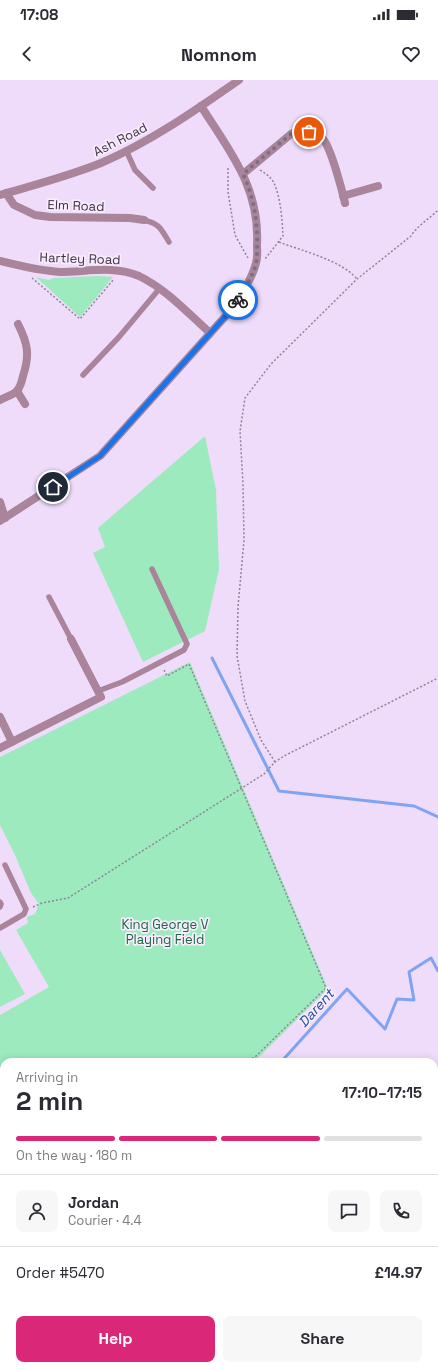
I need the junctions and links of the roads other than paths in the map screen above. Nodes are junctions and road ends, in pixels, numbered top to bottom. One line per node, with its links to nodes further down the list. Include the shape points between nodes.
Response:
1 (239, 80): 2 (street, Ash Road)
2 (201, 106): 3 (street, Ash Road); 4 (street)
3 (126, 150): 6 (lane, via 135,170); 7 (street, Ash Road, via 69,175)
4 (243, 174): 5 (street, via 294,132 304,131 323,139 330,153 344,200); 13 (street, via 253,199 256,217 256,263 245,289 232,309)
5 (378, 186)
6 (153, 188)
7 (3, 194): 8 (street, Elm Road, via 14,205 35,215 50,217 130,214)
8 (144, 220): 9 (lane, via 159,226)
9 (169, 242)
10 (0, 261): 11 (street, Hartley Road, via 44,271 121,271 138,276)
11 (160, 288): 13 (street, Hartley Road); 14 (lane)
12 (18, 324): 15 (street, via 28,350 27,364)
13 (210, 333): 19 (street, via 100,456)
14 (83, 375)
15 (17, 391): 16 (street); 17 (street)
16 (0, 400)
17 (25, 404)
18 (0, 502): 19 (street)
19 (2, 519)
20 (152, 569): 23 (lane, via 187,644 184,650)
21 (49, 597): 22 (lane)
22 (71, 639): 23 (street)
23 (100, 694): 25 (street)
24 (0, 717): 25 (street)
25 (12, 742): 26 (street)
26 (0, 748)
27 (5, 865): 30 (lane, via 26,910 24,914)
28 (0, 902): 29 (lane)
29 (0, 907)
30 (0, 928)

